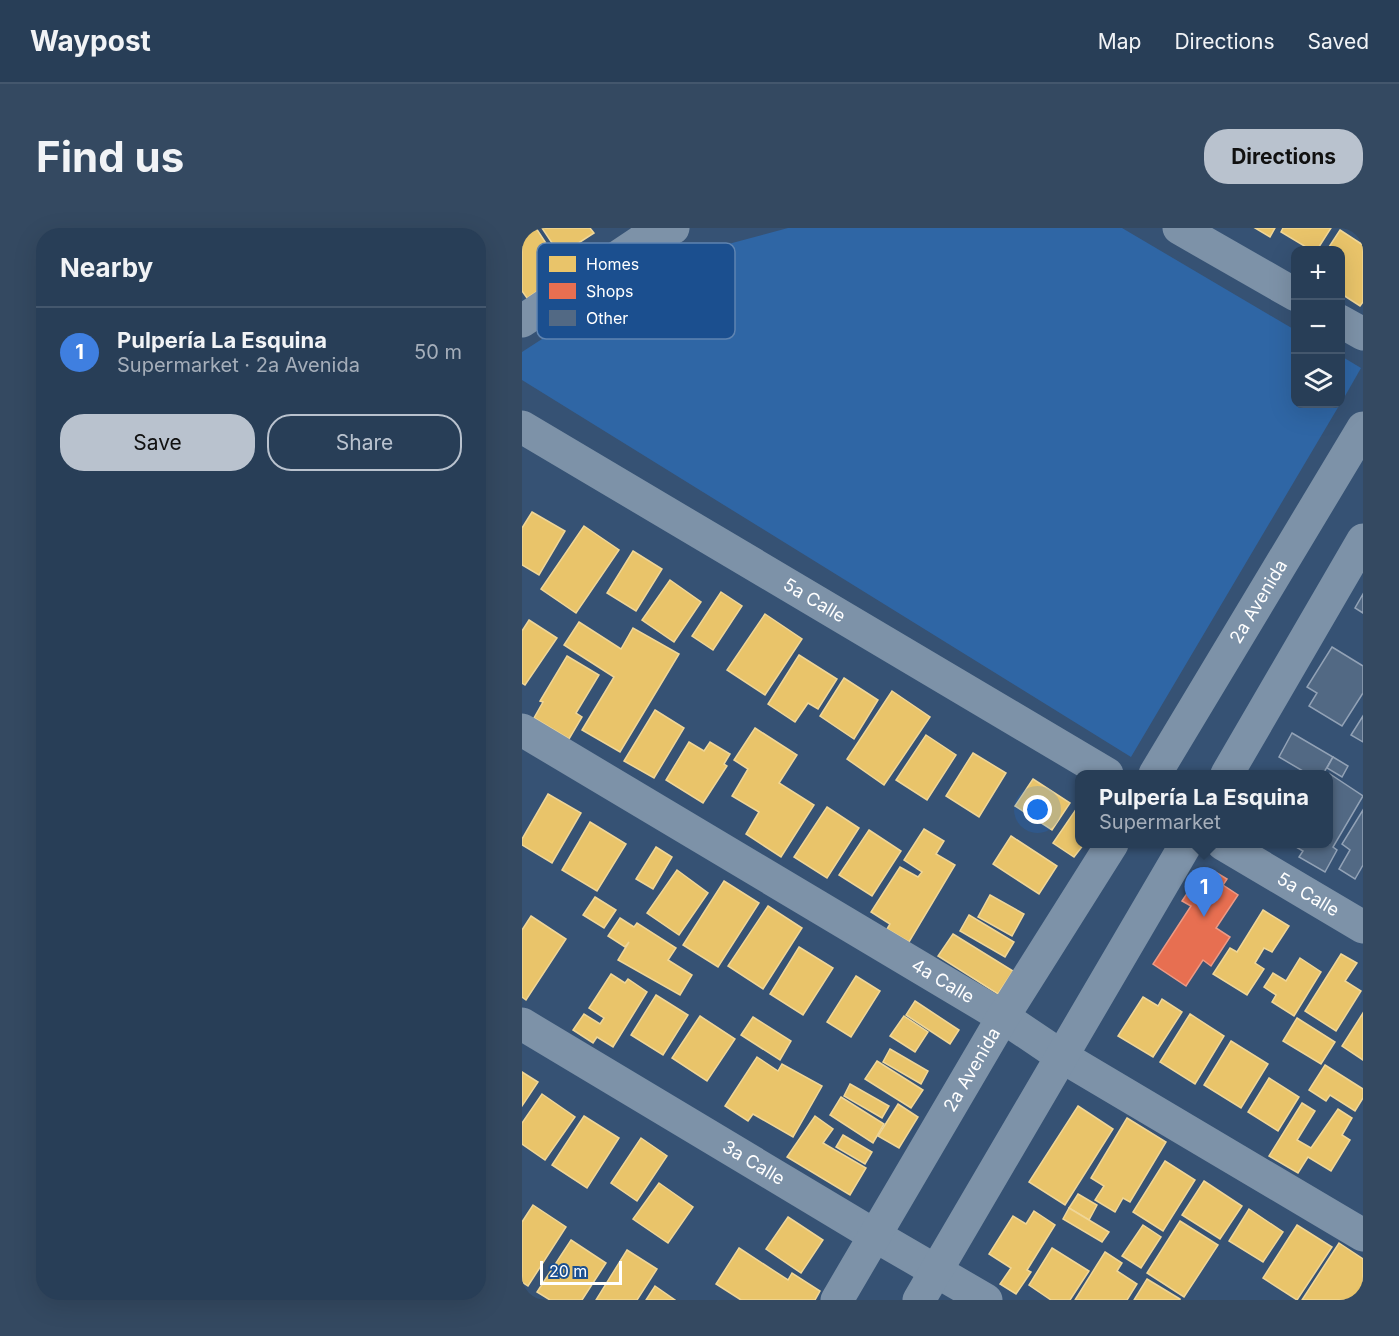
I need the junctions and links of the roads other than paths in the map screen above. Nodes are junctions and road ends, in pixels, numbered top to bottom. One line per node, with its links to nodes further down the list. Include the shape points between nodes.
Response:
1 (673, 228): 3 (street)
2 (1179, 228): 4 (street)
3 (639, 243)
4 (1291, 292)
5 (537, 311): 6 (street)
6 (522, 321)
7 (1345, 323): 8 (street)
8 (1363, 334)
9 (522, 427): 13 (street, 5a Calle)
10 (1363, 428): 14 (street, 2a Avenida)
11 (1363, 540): 15 (street)
12 (522, 730): 20 (street, 4a Calle)
13 (1100, 770)
14 (1157, 770)
15 (1229, 770)
16 (1109, 848): 20 (street, 2a Avenida)
17 (1183, 848): 22 (street)
18 (1231, 848): 19 (street, 5a Calle)
19 (1363, 927)
20 (1003, 1017): 22 (street, 4a Calle); 23 (street, 2a Avenida)
21 (522, 1024): 23 (street, 3a Calle)
22 (1061, 1056): 24 (street, 4a Calle); 25 (street)
23 (874, 1235): 25 (street, 3a Calle); 26 (street, 2a Avenida)
24 (1363, 1236)
25 (936, 1270): 27 (street); 28 (street, 3a Calle)
26 (837, 1300)
27 (919, 1300)
28 (986, 1300)

